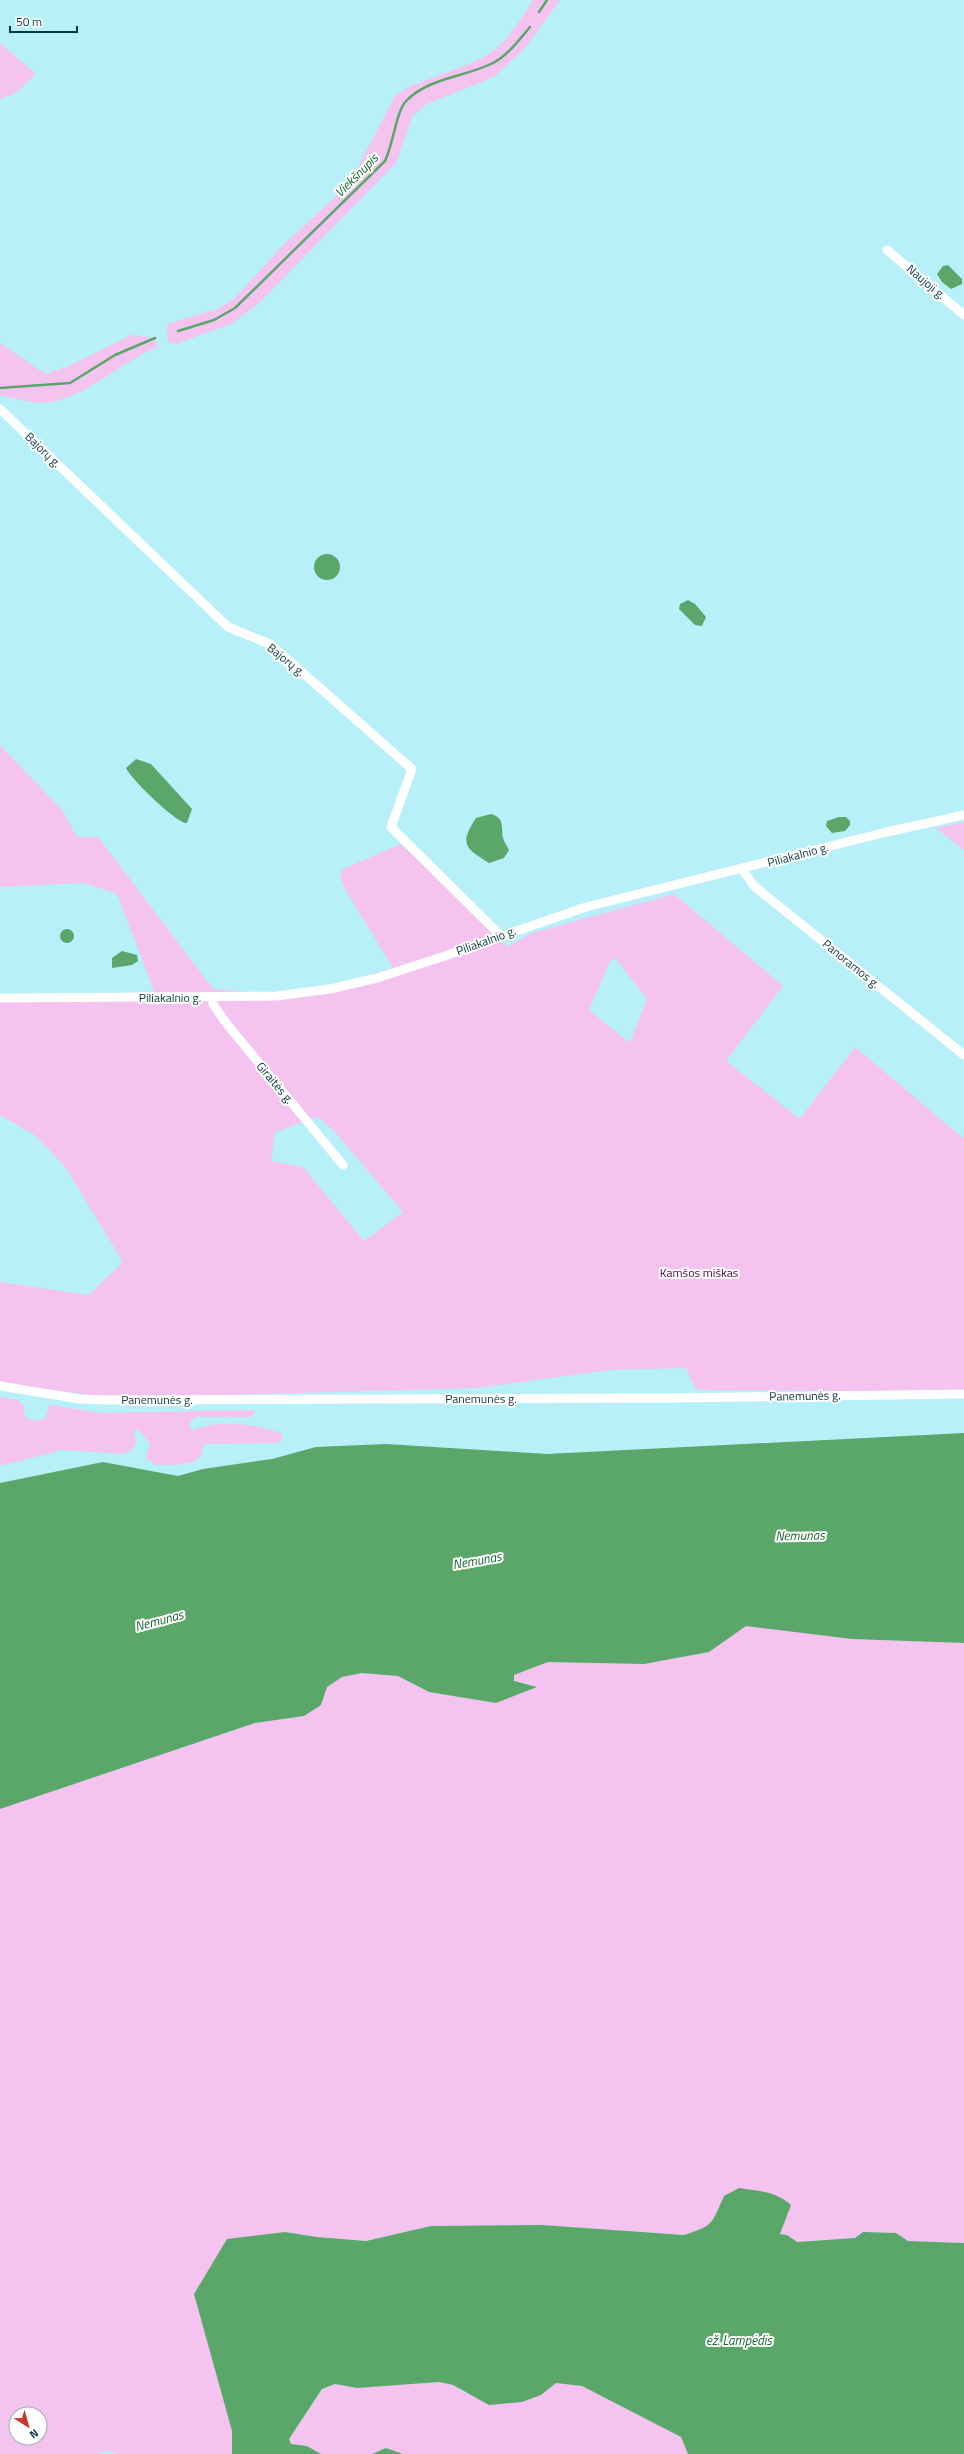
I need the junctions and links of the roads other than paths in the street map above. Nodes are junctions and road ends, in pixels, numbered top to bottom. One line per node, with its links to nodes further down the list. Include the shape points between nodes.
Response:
1 (887, 250): 2 (street, Naujoji g.)
2 (964, 315)
3 (0, 409): 6 (street, Bajorų g., via 228,627 270,644 412,769 391,827)
4 (964, 815): 5 (street, Piliakalnio g.)
5 (742, 869): 6 (street, Piliakalnio g., via 586,907); 9 (street, Panoramos g., via 754,886)
6 (501, 936): 8 (street, Piliakalnio g., via 377,978 330,989 276,996)
7 (0, 998): 8 (street, Piliakalnio g.)
8 (213, 998): 10 (street, Giraitės g., via 213,1004 226,1023)
9 (964, 1055)
10 (343, 1165)
11 (0, 1386): 12 (street, Panemunės g., via 106,1400)
12 (964, 1394)

